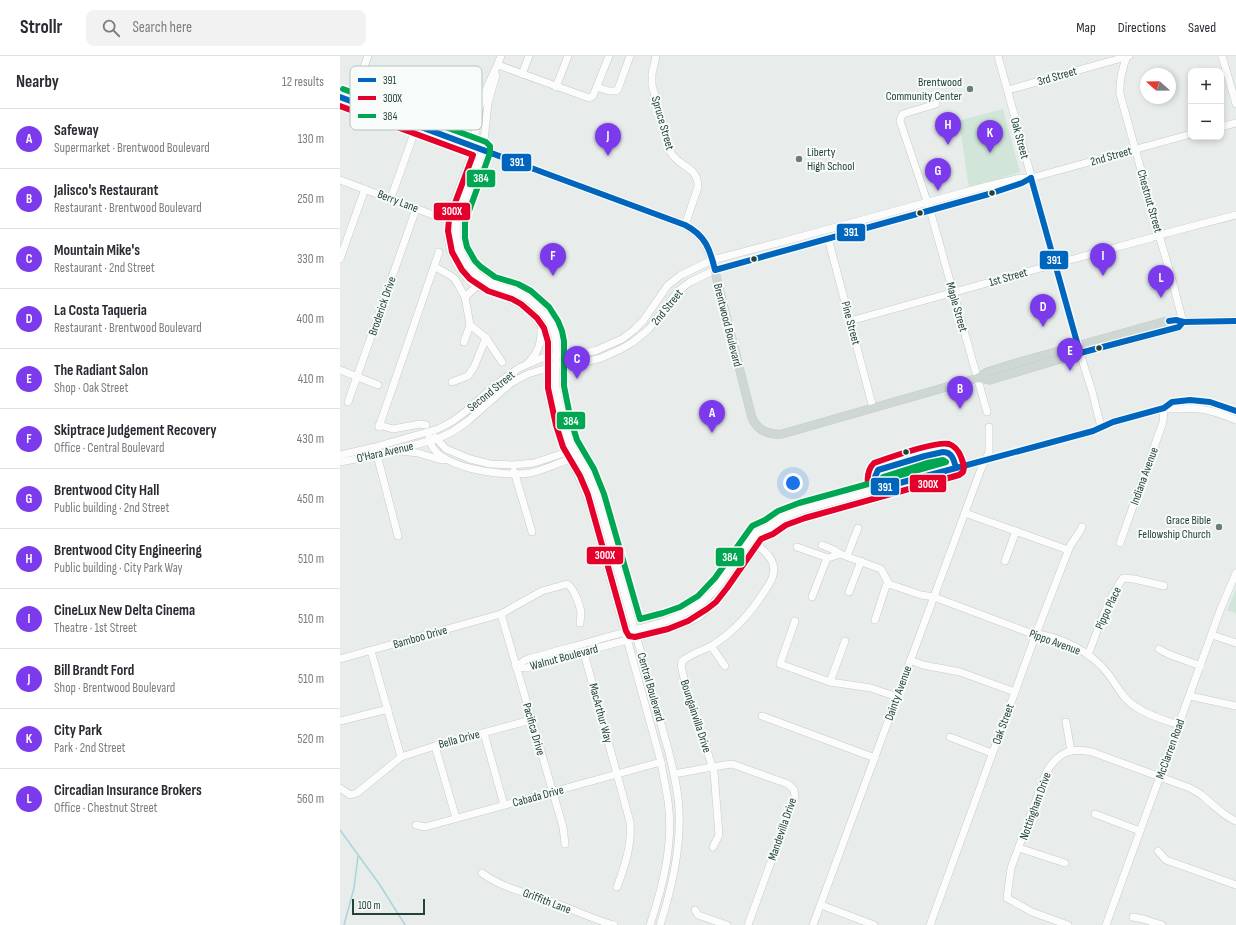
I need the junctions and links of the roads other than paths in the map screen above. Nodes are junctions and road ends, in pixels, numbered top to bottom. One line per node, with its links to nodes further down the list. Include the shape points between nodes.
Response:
1 (368, 56): 12 (street)
2 (501, 56): 11 (street)
3 (529, 56): 13 (street)
4 (568, 56): 14 (street)
5 (609, 56): 15 (street)
6 (630, 56): 15 (street, via 616,91)
7 (656, 56): 42 (street, Spruce Street, via 652,85 670,151 678,162 692,170 698,182)
8 (998, 56): 16 (street, Oak Street)
9 (1128, 56): 16 (street, 3rd Street); 29 (street, Chestnut Street, via 1119,83)
10 (1222, 56): 21 (street)
11 (498, 65): 13 (street); 18 (street, Central Boulevard); 30 (street, via 488,103)
12 (364, 66)
13 (522, 74): 14 (street)
14 (556, 86): 15 (street, via 589,98 593,96)
15 (597, 87)
16 (1008, 90): 31 (street, Oak Street)
17 (340, 97): 19 (main road, Brentwood Boulevard)
18 (482, 100)
19 (350, 101)
20 (936, 104): 35 (street, Maple Street, via 903,114 900,120)
21 (1236, 104)
22 (1236, 123): 23 (street)
23 (1224, 126)
24 (415, 130): 34 (street)
25 (430, 130): 28 (main road, Brentwood Boulevard)
26 (476, 130): 28 (street, Central Boulevard)
27 (1188, 135): 29 (street, 2nd Street)
28 (473, 146): 30 (main road, Brentwood Boulevard); 40 (street, Central Boulevard)
29 (1135, 149): 31 (street, 2nd Street); 44 (street, Chestnut Street)
30 (483, 150): 41 (street); 42 (main road, Brentwood Boulevard)
31 (1031, 178): 35 (street, 2nd Street, via 989,185); 37 (street, 2nd Street, via 989,194); 49 (street, Oak Street)
32 (340, 180): 33 (street, Berry Lane)
33 (365, 189): 34 (street, Berry Lane); 47 (street)
34 (391, 198): 36 (street, Berry Lane)
35 (927, 202): 37 (street, Maple Street); 39 (street, 2nd Street)
36 (416, 209): 40 (street, Berry Lane); 70 (street, Broderick Drive)
37 (930, 210): 43 (street, 2nd Street); 53 (street, Maple Street)
38 (1236, 215): 44 (street, 1st Street)
39 (869, 218): 43 (street, via 868,222); 48 (street, 2nd Street)
40 (448, 220): 41 (street, Berry Lane); 52 (street, Central Boulevard, via 448,240 452,256 460,270)
41 (457, 220): 63 (street, Central Boulevard, via 459,248 468,266 486,281 518,293 537,307 551,327)
42 (685, 225): 48 (main road, Brentwood Boulevard, via 698,232)
43 (856, 230): 45 (street, 2nd Street)
44 (1159, 236): 49 (street, 1st Street); 57 (street, Chestnut Street)
45 (828, 238): 51 (street, 2nd Street); 55 (street, Pine Street)
46 (440, 252): 50 (street)
47 (340, 259)
48 (712, 260): 51 (main road, Brentwood Boulevard); 63 (street, 2nd Street, via 681,275 668,285 643,321 622,339 586,353)
49 (1055, 264): 53 (street, 1st Street); 62 (street, Oak Street)
50 (435, 267): 54 (street, via 455,279); 82 (street, via 379,426 394,429 420,424)
51 (715, 270): 66 (street, 2nd Street, via 678,291 649,329 626,346 601,358); 75 (main road, Brentwood Boulevard, via 752,418 759,428 764,432 782,434)
52 (477, 286): 54 (street); 59 (street, Central Boulevard, via 511,299 524,307)
53 (953, 293): 55 (street, 1st Street); 71 (street, Maple Street)
54 (465, 296): 58 (street)
55 (850, 321): 75 (street, Pine Street)
56 (1236, 321): 57 (main road, Brentwood Boulevard)
57 (1183, 322): 62 (main road, Brentwood Boulevard, via 1179,327)
58 (470, 325): 60 (street); 61 (street)
59 (541, 326): 64 (street, Central Boulevard, via 546,338); 67 (street, via 538,349)
60 (486, 338): 65 (street); 72 (street, via 468,376)
61 (464, 342)
62 (1079, 350): 71 (main road, Brentwood Boulevard, via 1023,361 987,372); 81 (street, Oak Street)
63 (557, 355): 64 (street, Second Street); 66 (street, Central Boulevard)
64 (548, 357): 67 (street, Second Street); 68 (street, Central Boulevard)
65 (502, 362)
66 (556, 365): 68 (street, 2nd Street); 88 (street, Central Boulevard, via 556,387 561,410 570,442)
67 (525, 366): 82 (street, Second Street, via 506,377 453,421 438,429)
68 (547, 367): 83 (street, 2nd Street, via 511,383 468,421); 87 (street, Central Boulevard, via 551,407)
69 (340, 370): 70 (street)
70 (357, 377): 73 (street); 74 (street, Broderick Drive)
71 (978, 378): 75 (main road, Brentwood Boulevard); 78 (street, Maple Street)
72 (452, 382)
73 (378, 385)
74 (348, 402)
75 (873, 408)
76 (1164, 408): 77 (street, Walnut Boulevard, via 1172,402 1190,400 1210,402); 79 (street, Walnut Boulevard, via 1208,410); 81 (street, Walnut Boulevard); 104 (street, Indiana Avenue, via 1163,422)
77 (1236, 411)
78 (987, 412)
79 (1236, 420)
80 (988, 427): 93 (street, via 989,452)
81 (1101, 427): 93 (street, Walnut Boulevard)
82 (427, 428): 83 (street); 84 (street, O'Hara Avenue); 85 (street, O'Hara Avenue)
83 (437, 439): 84 (street, O'Hara Avenue); 95 (street, via 446,449 470,459 490,464)
84 (430, 441): 86 (street, O'Hara Avenue); 92 (street, O'Hara Avenue, via 439,455)
85 (375, 447): 89 (street, O'Hara Avenue); 90 (street)
86 (395, 450): 90 (street, O'Hara Avenue); 92 (street)
87 (566, 452): 88 (street); 91 (street, Central Boulevard); 95 (street, via 534,463)
88 (576, 453): 91 (street, O'Hara Avenue); 123 (street, Central Boulevard, via 590,478 598,500)
89 (340, 455)
90 (377, 455): 94 (street, O'Hara Avenue); 103 (street)
91 (570, 459): 96 (street, O'Hara Avenue, via 530,473); 124 (street, Central Boulevard, via 590,501)
92 (447, 460): 96 (street, O'Hara Avenue, via 485,472)
93 (984, 461): 97 (street, Dainty Avenue); 98 (street, Walnut Boulevard, via 802,510 782,518)
94 (340, 462)
95 (513, 465): 96 (street)
96 (515, 474): 102 (street)
97 (965, 513): 101 (street); 118 (street, Dainty Avenue)
98 (769, 527): 105 (street, Walnut Boulevard); 123 (street, Walnut Boulevard, via 756,533 721,583 703,602 684,614)
99 (1082, 527): 108 (street, Oak Street)
100 (858, 528): 109 (street)
101 (1016, 531): 108 (street); 112 (street)
102 (532, 532)
103 (398, 536)
104 (1120, 543)
105 (757, 545): 127 (street, Walnut Boulevard, via 722,595 699,617); 131 (street, Boungainvilla Drive, via 772,561 774,572 771,580 749,614 731,632)
106 (822, 545): 109 (street)
107 (797, 547): 110 (street)
108 (1068, 550): 125 (street, Oak Street)
109 (843, 555): 110 (street); 111 (street)
110 (827, 558): 117 (street)
111 (861, 561): 114 (street, via 880,569); 116 (street)
112 (1005, 561)
113 (1236, 573): 126 (street, McClarren Road)
114 (889, 584): 118 (street, Pippo Avenue); 120 (street, via 886,586)
115 (1164, 586): 135 (street, Pippo Place, via 1123,578 1107,604)
116 (849, 592)
117 (812, 597)
118 (934, 597): 125 (street, Pippo Avenue); 137 (street, Dainty Avenue)
119 (501, 614): 122 (street, Bamboo Drive, via 542,591 567,584 574,590 581,614); 133 (street, Bamboo Drive); 140 (street, Pacifica Drive)
120 (875, 620)
121 (795, 621): 141 (street, via 780,664)
122 (580, 623)
123 (634, 629): 124 (street, Walnut Boulevard); 127 (street, Central Boulevard)
124 (624, 632): 128 (street, Central Boulevard); 140 (street, Walnut Boulevard, via 525,660)
125 (1036, 634): 135 (street, Pippo Avenue, via 1074,646); 142 (street, Oak Street)
126 (1212, 635): 130 (street); 139 (street, McClarren Road)
127 (637, 638): 128 (street, Walnut Boulevard); 162 (street, Central Boulevard)
128 (627, 640): 134 (street, Walnut Boulevard); 159 (street, Central Boulevard)
129 (845, 641): 141 (street)
130 (1236, 643)
131 (711, 646): 138 (street); 160 (street, Boungainvilla Drive, via 685,658 681,667 692,710)
132 (1159, 648): 139 (street)
133 (371, 651): 136 (street, Bamboo Drive); 146 (street)
134 (584, 653): 140 (street, Walnut Boulevard, via 526,668); 161 (street, MacArthur Way)
135 (1088, 655): 151 (street, Pippo Avenue, via 1136,707)
136 (340, 659)
137 (910, 660): 142 (street, via 960,672); 144 (street, Dainty Avenue)
138 (725, 666)
139 (1201, 666): 143 (street, McClarren Road)
140 (516, 667): 149 (street, Pacifica Drive)
141 (830, 682): 144 (street, via 871,688)
142 (1015, 692): 156 (street, Oak Street)
143 (1190, 696): 145 (street); 151 (street, McClarren Road)
144 (897, 697): 158 (street, Dainty Avenue)
145 (1236, 706)
146 (388, 709): 148 (street); 157 (street)
147 (762, 716): 158 (street)
148 (340, 720)
149 (531, 720): 152 (street, Bella Drive); 165 (street, Pacifica Drive)
150 (1066, 722): 155 (street)
151 (1178, 725): 163 (street, McClarren Road)
152 (484, 733): 154 (street, Bella Drive); 166 (street)
153 (950, 737): 156 (street)
154 (435, 746): 157 (street, Bella Drive); 168 (street)
155 (1071, 750): 163 (street, via 1092,752); 174 (street, Nottingham Drive, via 1057,758 1046,773)
156 (992, 753): 190 (street, Oak Street)
157 (401, 757): 164 (street, Bella Drive, via 357,793 350,795)
158 (875, 758): 180 (street, Dainty Avenue)
159 (661, 762): 161 (street, Cabada Drive); 184 (street, Central Boulevard, via 668,803 669,834 659,900)
160 (712, 767): 162 (street, Mandevilla Drive); 173 (street, Boungainvilla Drive, via 719,835); 187 (street, Mandevilla Drive, via 732,764 788,784 794,790 795,796)
161 (617, 774): 165 (street, Cabada Drive); 179 (street, MacArthur Way, via 630,828 626,859)
162 (674, 774): 185 (street, Central Boulevard, via 679,810 678,844 673,879)
163 (1160, 776): 169 (street, via 1190,788); 171 (street, McClarren Road)
164 (340, 788)
165 (552, 792): 166 (street, Cabada Drive); 172 (street, Pacifica Drive)
166 (504, 805): 168 (street, Cabada Drive)
167 (1095, 814): 171 (street)
168 (456, 818): 170 (street, Cabada Drive, via 425,827)
169 (1236, 821)
170 (416, 825)
171 (1140, 831): 192 (street, McClarren Road)
172 (565, 844)
173 (713, 847)
174 (1019, 848): 176 (street); 191 (street, Nottingham Drive, via 1011,868 1007,898 1032,912)
175 (1158, 851): 178 (street, via 1166,860)
176 (1065, 863)
177 (482, 873): 183 (street, Griffith Lane, via 491,880)
178 (1236, 885)
179 (617, 887)
180 (821, 905): 188 (street, Dainty Avenue); 189 (street)
181 (695, 910): 186 (street, via 698,914)
182 (1133, 917): 193 (street)
183 (614, 925)
184 (650, 925)
185 (660, 925)
186 (727, 925)
187 (748, 925)
188 (813, 925)
189 (874, 925)
190 (930, 925)
191 (1068, 925)
192 (1106, 925)
193 (1162, 925)

